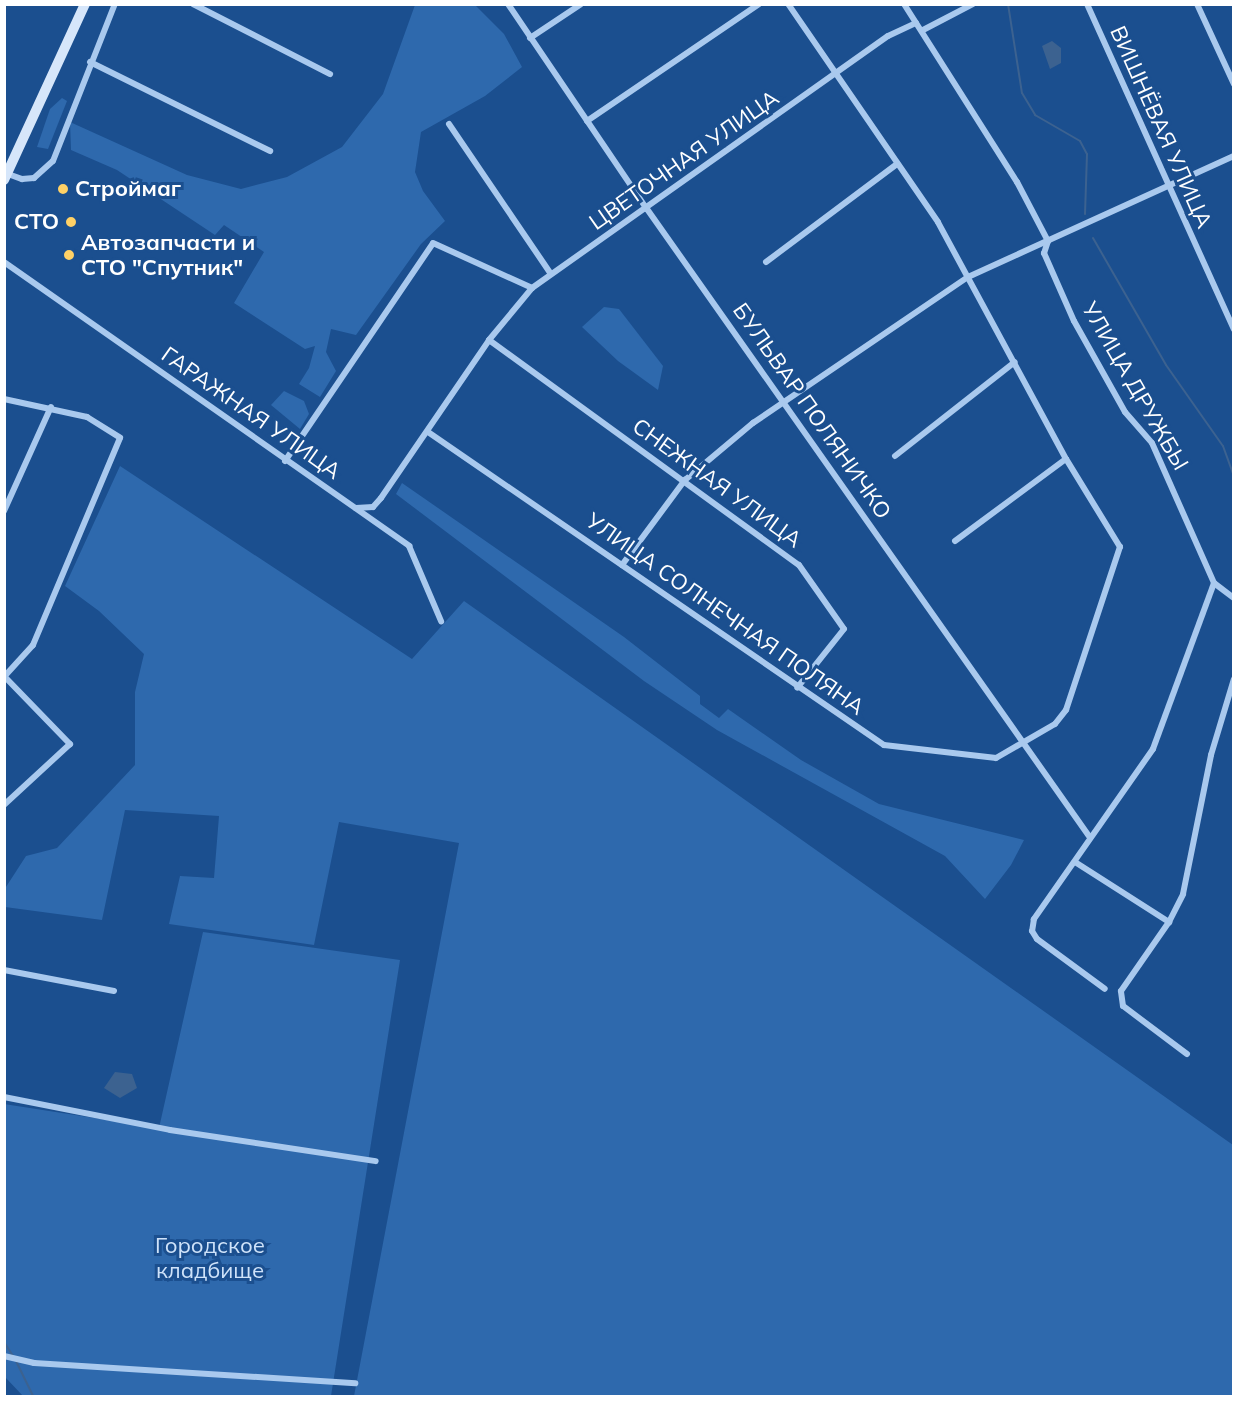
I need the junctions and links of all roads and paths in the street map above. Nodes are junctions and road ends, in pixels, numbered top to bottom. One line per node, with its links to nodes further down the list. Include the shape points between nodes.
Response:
1 (85, 4): 24 (street)
2 (115, 4): 15 (street)
3 (193, 4): 16 (street)
4 (508, 4): 14 (street, БУЛЬВАР ПОЛЯНИЧКО)
5 (581, 4): 14 (street)
6 (759, 4): 19 (street)
7 (788, 4): 17 (street, УЛИЦА СОЛНЕЧНАЯ ПОЛЯНА)
8 (904, 4): 12 (street, УЛИЦА ДРУЖБЫ)
9 (973, 4): 13 (street)
10 (1087, 4): 25 (street, ВИШНЁВАЯ УЛИЦА)
11 (1197, 4): 18 (street)
12 (916, 23): 13 (street, УЛИЦА ДРУЖБЫ); 17 (street, ЦВЕТОЧНАЯ УЛИЦА, via 888,36)
13 (923, 30): 27 (street, УЛИЦА ДРУЖБЫ, via 1017,182)
14 (530, 38): 19 (street, БУЛЬВАР ПОЛЯНИЧКО)
15 (90, 62): 21 (street); 24 (street, via 53,161 34,178)
16 (330, 74)
17 (837, 75): 23 (street, УЛИЦА СОЛНЕЧНАЯ ПОЛЯНА); 26 (street, ЦВЕТОЧНАЯ УЛИЦА)
18 (1233, 84)
19 (587, 121): 26 (street, БУЛЬВАР ПОЛЯНИЧКО)
20 (449, 124): 30 (street)
21 (270, 151)
22 (1233, 156): 25 (street)
23 (897, 164): 29 (street); 31 (street, УЛИЦА СОЛНЕЧНАЯ ПОЛЯНА, via 938,222)
24 (6, 177)
25 (1168, 188): 27 (street); 33 (street, ВИШНЁВАЯ УЛИЦА)
26 (647, 209): 30 (street, ЦВЕТОЧНАЯ УЛИЦА); 37 (street, БУЛЬВАР ПОЛЯНИЧКО)
27 (1048, 242): 31 (street); 48 (street, УЛИЦА ДРУЖБЫ, via 1044,253 1074,321 1125,412 1152,443)
28 (4, 262): 42 (street, ГАРАЖНАЯ УЛИЦА)
29 (766, 262)
30 (551, 274): 32 (street, ЦВЕТОЧНАЯ УЛИЦА)
31 (968, 277): 35 (street, УЛИЦА СОЛНЕЧНАЯ ПОЛЯНА); 37 (street)
32 (532, 288): 34 (street, ЦВЕТОЧНАЯ УЛИЦА); 42 (street, via 433,243)
33 (1233, 329)
34 (489, 340): 39 (street, ЦВЕТОЧНАЯ УЛИЦА); 43 (street, СНЕЖНАЯ УЛИЦА)
35 (1016, 363): 40 (street); 41 (street, УЛИЦА СОЛНЕЧНАЯ ПОЛЯНА)
36 (4, 399): 38 (street)
37 (785, 402): 43 (street, via 753,423); 54 (street, БУЛЬВАР ПОЛЯНИЧКО)
38 (51, 407): 45 (street); 51 (street, via 87,417 120,438 33,645)
39 (428, 432): 44 (street, ЦВЕТОЧНАЯ УЛИЦА, via 373,507); 47 (street, УЛИЦА СОЛНЕЧНАЯ ПОЛЯНА)
40 (895, 456)
41 (1066, 459): 46 (street); 54 (street, УЛИЦА СОЛНЕЧНАЯ ПОЛЯНА, via 1120,547 1066,710 1055,724)
42 (285, 461): 44 (street, ГАРАЖНАЯ УЛИЦА)
43 (685, 480): 47 (street); 53 (street, СНЕЖНАЯ УЛИЦА, via 799,565 843,629)
44 (356, 508): 50 (street, ГАРАЖНАЯ УЛИЦА, via 416,555 419,578)
45 (4, 511)
46 (954, 541)
47 (622, 565): 53 (street, УЛИЦА СОЛНЕЧНАЯ ПОЛЯНА)
48 (1214, 583): 49 (street); 56 (street, via 1153,749)
49 (1233, 598)
50 (441, 621)
51 (5, 677): 55 (street, via 70,744)
52 (1233, 679): 58 (street, via 1211,755 1183,894)
53 (797, 688): 54 (street, УЛИЦА СОЛНЕЧНАЯ ПОЛЯНА, via 884,745 996,758)
54 (1022, 746): 56 (street, БУЛЬВАР ПОЛЯНИЧКО)
55 (4, 804)
56 (1089, 836): 57 (street)
57 (1075, 862): 58 (street); 60 (street, via 1034,919 1032,932)
58 (1169, 922): 62 (street, via 1120,991 1120,1000)
59 (4, 970): 61 (street)
60 (1106, 989)
61 (114, 991)
62 (1188, 1054)
63 (4, 1097): 64 (street, via 170,1130)
64 (376, 1161)
65 (4, 1356): 66 (street, via 44,1364)
66 (355, 1383)

